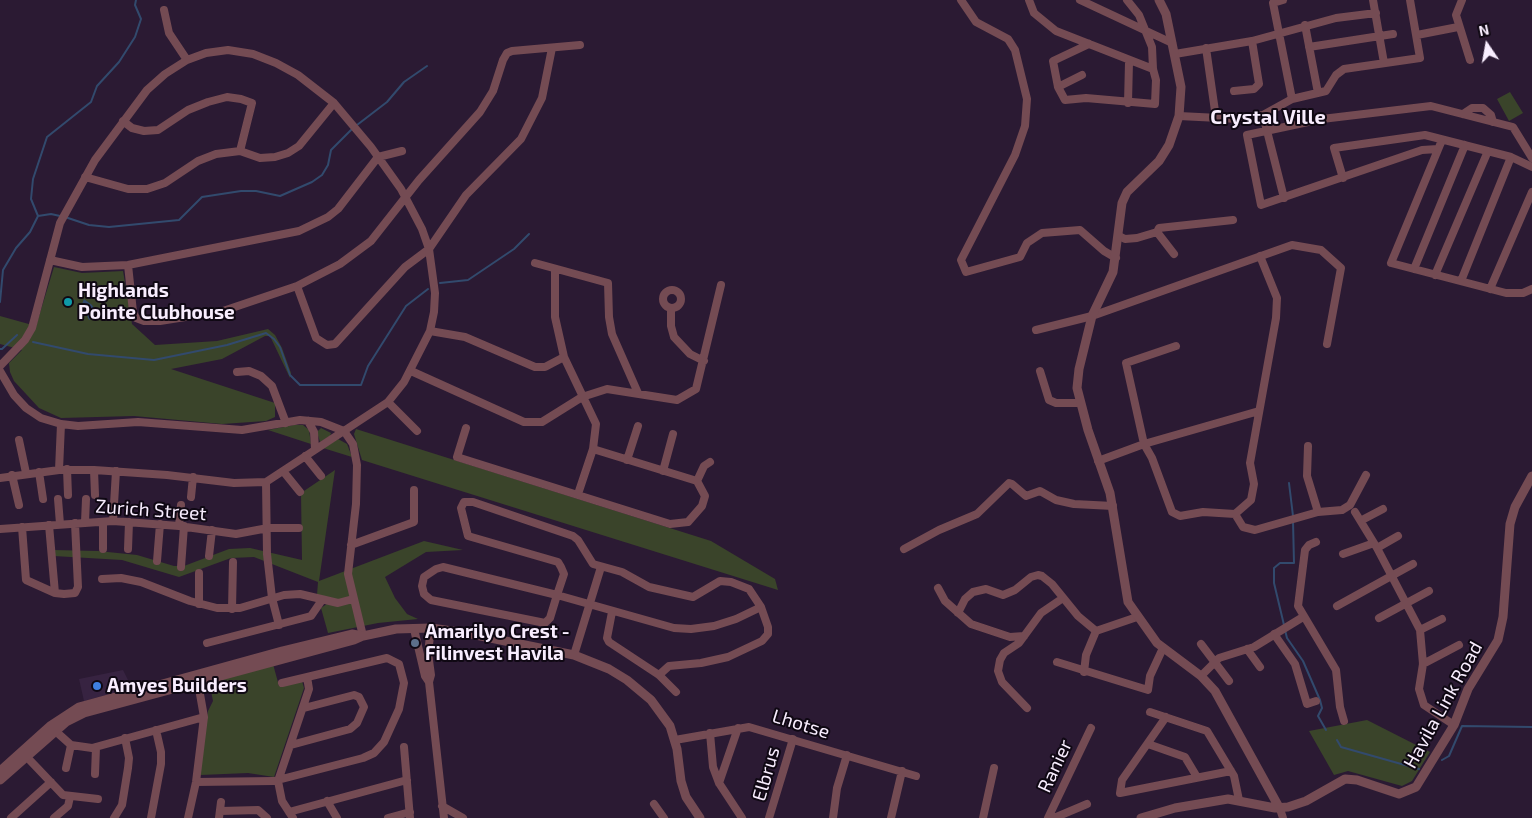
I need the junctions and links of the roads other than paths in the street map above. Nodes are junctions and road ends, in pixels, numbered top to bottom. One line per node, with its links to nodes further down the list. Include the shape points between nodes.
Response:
1 (961, 0): 67 (street, via 976,22 1008,39 1014,50 1026,99 1026,126 1015,155 961,260 966,272 1020,256 1027,243 1042,233 1080,230)
2 (1029, 0): 21 (street, via 1034,13 1056,31)
3 (1080, 0): 14 (street)
4 (1127, 0): 14 (street)
5 (1159, 0): 20 (street, via 1166,14)
6 (1283, 0): 15 (street, via 1273,3)
7 (1374, 0): 11 (street)
8 (1410, 0): 17 (street)
9 (1462, 0): 13 (street, via 1456,15)
10 (164, 10): 27 (street, via 169,33)
11 (1376, 13): 12 (street); 18 (street)
12 (1305, 25): 15 (street); 25 (street)
13 (1458, 27): 17 (street); 28 (street)
14 (1147, 33): 20 (street); 31 (street)
15 (1280, 34): 19 (street); 36 (street)
16 (1393, 34): 18 (street)
17 (1417, 35): 30 (street, via 1420,58)
18 (1380, 36): 25 (street); 30 (street)
19 (1252, 41): 24 (street); 34 (street, via 1259,84 1254,89)
20 (1172, 42): 26 (street)
21 (1089, 44): 29 (street); 33 (street, via 1053,61)
22 (580, 45): 23 (street)
23 (552, 48): 59 (street, via 507,53 493,91 483,107); 64 (street, via 542,98 521,139 457,206)
24 (1206, 48): 26 (street); 41 (street)
25 (1309, 48): 35 (street)
26 (1175, 54): 39 (street, via 1181,87)
27 (187, 60): 37 (street, via 228,50 253,54 298,75); 42 (street, via 147,90)
28 (1470, 60)
29 (1129, 62): 31 (street); 38 (street)
30 (1384, 63): 35 (street, via 1344,69 1336,74 1326,91)
31 (1153, 69): 38 (street, via 1155,104)
32 (1082, 75): 33 (street)
33 (1058, 87): 38 (street, via 1065,100 1086,98)
34 (1234, 91)
35 (1318, 93): 36 (street)
36 (1292, 99): 40 (street)
37 (334, 102): 49 (street, via 299,146 288,153 260,158); 52 (street)
38 (1128, 103)
39 (1179, 116): 41 (street); 63 (street, via 1169,146 1159,162 1128,192 1122,203)
40 (1263, 116): 41 (street); 43 (street)
41 (1216, 118)
42 (123, 121): 49 (street, via 144,132 158,130 188,110 208,102 228,97 241,98 252,103); 56 (street)
43 (1267, 131): 54 (street, via 1322,120 1431,106 1513,127); 60 (street); 60 (street, via 1247,135 1261,205)
44 (1425, 134): 45 (street); 48 (street); 57 (street, via 1334,148)
45 (1442, 140): 46 (street); 47 (street)
46 (1465, 146): 51 (street); 71 (street)
47 (1438, 149): 48 (street); 71 (street, via 1391,263)
48 (1422, 150): 57 (street)
49 (240, 151): 56 (street, via 216,154 198,161 165,183 147,189 128,189)
50 (402, 151): 52 (street)
51 (1488, 151): 53 (street); 73 (street)
52 (378, 157): 59 (street); 70 (street, via 338,209 299,231)
53 (1511, 157): 55 (street); 74 (street)
54 (1532, 158)
55 (1532, 168)
56 (85, 177): 68 (street, via 60,223)
57 (1343, 178): 60 (street)
58 (1532, 192): 77 (street)
59 (406, 198): 64 (street); 76 (street, via 365,246 340,264)
60 (1284, 198)
61 (1233, 220): 62 (street, via 1159,228)
62 (1157, 232): 63 (street, via 1137,238); 65 (street)
63 (1119, 236): 67 (street)
64 (430, 249): 76 (street, via 405,267 335,344 327,345 316,338); 82 (street, via 435,293)
65 (1174, 254)
66 (1260, 256): 80 (street); 83 (street, via 1292,245 1321,250 1341,268); 96 (street, via 1277,298)
67 (1116, 258): 80 (street, via 1113,272)
68 (50, 260): 70 (street, via 82,267); 87 (street, via 32,328)
69 (535, 264): 72 (street)
70 (128, 265): 76 (street, via 133,312 136,318 144,321 223,311)
71 (1414, 269): 73 (street)
72 (555, 270): 85 (street, via 555,317); 92 (street, via 608,283 612,334)
73 (1435, 275): 74 (street)
74 (1460, 281): 77 (street)
75 (721, 285): 86 (street)
76 (297, 286)
77 (1490, 289): 78 (street, via 1523,294)
78 (1532, 289)
79 (671, 308): 86 (street, via 670,326 674,337 690,354)
80 (1092, 316): 81 (street); 95 (street, via 1079,369 1077,388)
81 (1036, 330)
82 (430, 331): 85 (street, via 465,337 535,367 545,367); 89 (street)
83 (1327, 344)
84 (1176, 346): 106 (street, via 1126,363)
85 (564, 356): 93 (street)
86 (704, 361): 92 (street, via 696,389 677,400)
87 (0, 366)
88 (0, 371): 99 (street, via 26,408 41,418)
89 (411, 371): 93 (street, via 524,422 542,422); 94 (street)
90 (1040, 371): 95 (street, via 1049,400)
91 (237, 372): 98 (street, via 250,371 272,386)
92 (638, 393): 93 (street, via 607,389)
93 (582, 397): 109 (street, via 596,424)
94 (388, 402): 102 (street); 103 (street)
95 (1081, 403): 112 (street)
96 (1259, 411): 106 (street); 144 (street, via 1250,463 1254,484 1251,500)
97 (308, 421): 98 (street); 102 (street, via 321,422); 108 (street, via 314,432)
98 (286, 422): 99 (street, via 242,430 138,422)
99 (61, 424): 114 (street)
100 (638, 426): 111 (street)
101 (466, 428): 131 (street, via 457,457)
102 (344, 431): 108 (street); 162 (street, via 352,444 357,465)
103 (417, 431)
104 (673, 434): 118 (street)
105 (19, 440): 120 (street)
106 (1144, 444): 112 (street); 144 (street, via 1172,512 1180,516 1203,512)
107 (1308, 446): 142 (street, via 1307,476)
108 (315, 449): 110 (street)
109 (593, 449): 111 (street); 131 (street)
110 (305, 456): 117 (street); 124 (street)
111 (628, 460): 118 (street)
112 (1098, 461): 140 (street)
113 (710, 462): 127 (street, via 704,466)
114 (63, 469): 115 (street); 119 (street); 132 (street)
115 (94, 470): 116 (street); 133 (street)
116 (116, 470): 126 (street); 146 (street)
117 (283, 471): 128 (street); 130 (street)
118 (663, 471): 127 (street)
119 (39, 472): 120 (street); 135 (street)
120 (26, 473): 121 (street)
121 (12, 475): 123 (street); 138 (street)
122 (1366, 475): 142 (street, via 1348,507)
123 (1, 476)
124 (321, 476)
125 (1532, 476): 231 (street, Havila Link Road, via 1515,506 1510,524 1503,617 1498,640 1472,682)
126 (193, 478): 128 (street, via 234,483); 134 (street)
127 (697, 481): 131 (street, via 704,496 702,506 688,522 679,525)
128 (266, 482): 156 (street)
129 (414, 490): 162 (street, via 414,522)
130 (300, 492)
131 (578, 494)
132 (68, 495)
133 (95, 495)
134 (191, 497)
135 (43, 499)
136 (58, 499): 151 (street)
137 (86, 499): 147 (street)
138 (19, 505)
139 (181, 505): 154 (street)
140 (1114, 506): 166 (street, via 1074,504 1056,500 1040,491 1026,496 1008,483 977,514); 193 (street, via 1128,602)
141 (1382, 509): 145 (street)
142 (1318, 512): 144 (street, via 1255,530 1243,527)
143 (1355, 512): 145 (street)
144 (1235, 514)
145 (1362, 520): 163 (street)
146 (113, 521): 148 (street, Zurich Street); 149 (street, Zurich Street)
147 (85, 522): 148 (street, Zurich Street); 150 (street, Zurich Street)
148 (103, 522): 164 (street)
149 (129, 522): 152 (street, Zurich Street); 165 (street)
150 (75, 523): 151 (street, Zurich Street); 179 (street, via 78,591)
151 (60, 524): 153 (street, Zurich Street)
152 (160, 524): 154 (street, Zurich Street); 169 (street)
153 (49, 525): 155 (street, Zurich Street); 179 (street)
154 (182, 526): 159 (street, Zurich Street); 172 (street)
155 (22, 527): 158 (street, Zurich Street); 179 (street, via 26,580)
156 (268, 528): 157 (street, Zurich Street); 159 (street, Zurich Street, via 236,534); 181 (street, via 266,554)
157 (299, 528)
158 (0, 529)
159 (212, 530): 168 (street)
160 (1398, 536): 163 (street)
161 (1316, 542): 194 (street, via 1305,550 1297,600)
162 (351, 545): 183 (street, via 348,574)
163 (1376, 545): 167 (street); 175 (street)
164 (103, 549)
165 (128, 549)
166 (904, 549)
167 (1343, 554)
168 (210, 556)
169 (157, 561)
170 (232, 562): 190 (street)
171 (1413, 564): 175 (street)
172 (181, 567)
173 (601, 567): 180 (street, via 593,564 573,536 473,502 464,502 462,508 468,536 558,562 564,574); 187 (street); 189 (street, via 622,572 649,587 693,597 720,581 731,582 749,589)
174 (199, 573): 186 (street)
175 (1391, 575): 185 (street); 188 (street)
176 (102, 579): 186 (street, via 141,582)
177 (938, 588): 192 (street, via 945,601)
178 (1429, 591): 185 (street)
179 (55, 593)
180 (557, 595): 180 (street, via 545,624 431,600 424,594 422,586 424,577 443,567); 187 (street)
181 (272, 598): 184 (street, via 300,594); 190 (street); 197 (street)
182 (1063, 598): 192 (street, via 1052,584 1038,575 1002,595 986,589 973,592); 201 (street); 204 (street, via 1041,613)
183 (353, 599): 184 (street, via 338,603); 203 (street)
184 (322, 600): 197 (street, via 311,616)
185 (1405, 603): 195 (street); 200 (street)
186 (199, 604): 190 (street)
187 (589, 605): 191 (street); 210 (street)
188 (1337, 606)
189 (760, 607): 191 (street, via 736,619 691,629 674,628); 216 (street, via 768,634 762,641 728,657 669,666)
190 (232, 609)
191 (612, 612): 216 (street, via 609,642)
192 (958, 613): 204 (street, via 985,630 1010,637)
193 (1137, 617): 201 (street); 208 (street)
194 (1303, 617): 202 (street); 230 (street, via 1336,670)
195 (1379, 618)
196 (1442, 620): 200 (street)
197 (279, 624): 205 (street)
198 (431, 628): 199 (street); 210 (street); 221 (street, via 428,653 431,675)
199 (414, 629): 203 (street); 221 (street)
200 (1420, 630): 213 (street)
201 (1096, 631): 215 (street, via 1086,655)
202 (1274, 634): 209 (street); 224 (street, via 1295,664 1307,704)
203 (363, 636): 219 (street)
204 (1024, 636): 226 (street, via 1004,652 998,671 1002,682)
205 (207, 643)
206 (1201, 644): 211 (street)
207 (1459, 645): 213 (street)
208 (1163, 648): 215 (street, via 1150,676 1148,690); 217 (street)
209 (1247, 650): 211 (street); 214 (street)
210 (574, 655): 239 (street, via 609,669 641,690 664,715)
211 (1214, 661): 217 (street); 220 (street)
212 (1057, 662): 215 (street)
213 (1423, 664): 231 (street, via 1419,689 1424,706)
214 (1260, 667)
215 (1084, 672)
216 (660, 675): 223 (street)
217 (1201, 676): 269 (street, via 1220,699)
218 (307, 677): 222 (street); 225 (street, via 309,689); 256 (street, via 387,658 400,664 404,683 399,709 384,742 374,753)
219 (197, 678): 228 (street); 233 (street, via 84,713)
220 (1229, 681)
221 (428, 682): 268 (street)
222 (282, 683)
223 (676, 692)
224 (1316, 701)
225 (304, 708): 242 (street); 242 (street, via 354,695 359,697 364,707 357,723 350,729)
226 (1027, 708)
227 (1150, 712): 229 (street)
228 (204, 717): 234 (street); 259 (street)
229 (1166, 717): 240 (street); 250 (street, via 1207,731)
230 (1344, 721)
231 (1454, 725): 269 (street, Havila Link Road, via 1412,790 1392,793 1345,778)
232 (738, 728): 235 (street, Lhotse); 237 (street, Lhotse, via 759,728); 260 (street)
233 (52, 729): 241 (street); 245 (street)
234 (156, 730): 236 (street); 276 (street, via 161,764)
235 (710, 733): 239 (street, Lhotse); 260 (street, via 713,767)
236 (125, 738): 243 (street); 275 (street, via 128,768 122,804)
237 (793, 738): 246 (street, Lhotse); 286 (street, Elbrus)
238 (1096, 738): 290 (street, Ranier, via 1089,731)
239 (675, 740): 284 (street, via 686,797)
240 (1148, 744): 254 (street, via 1185,757); 254 (street, via 1122,780 1120,793)
241 (71, 745): 243 (street); 247 (street)
242 (291, 745): 256 (street)
243 (96, 747): 252 (street)
244 (404, 748): 257 (street)
245 (24, 754): 248 (street); 255 (street); 258 (street)
246 (847, 755): 249 (street, Lhotse); 287 (street, via 837,788)
247 (66, 768)
248 (0, 771)
249 (902, 771): 253 (street, Lhotse); 288 (street)
250 (1231, 771): 254 (street); 263 (street)
251 (991, 773): 289 (street)
252 (95, 774)
253 (916, 776)
254 (1197, 777)
255 (0, 780)
256 (278, 780): 259 (street); 271 (street, via 282,802)
257 (407, 780): 264 (street); 272 (street)
258 (50, 782): 261 (street, via 63,795); 273 (street)
259 (196, 782): 277 (street)
260 (719, 783): 285 (street)
261 (70, 797): 262 (street); 274 (street, via 68,806)
262 (98, 799)
263 (1239, 800): 269 (street, Havila Link Road); 292 (street, Havila Link Road, via 1196,803)
264 (328, 801): 271 (street); 279 (street)
265 (221, 802): 270 (street)
266 (654, 804): 283 (street)
267 (1087, 804): 291 (street)
268 (442, 806): 281 (street); 282 (street)
269 (1281, 813)
270 (220, 814): 278 (street, via 258,810)
271 (291, 815)
272 (410, 815): 280 (street)
273 (11, 818)
274 (54, 818)
275 (114, 818)
276 (151, 818)
277 (188, 818)
278 (267, 818)
279 (337, 818)
280 (388, 818)
281 (444, 818)
282 (463, 818)
283 (664, 818)
284 (700, 818)
285 (742, 818)
286 (769, 818)
287 (833, 818)
288 (891, 818)
289 (983, 818)
290 (1048, 818)
291 (1054, 818)
292 (1142, 818)

